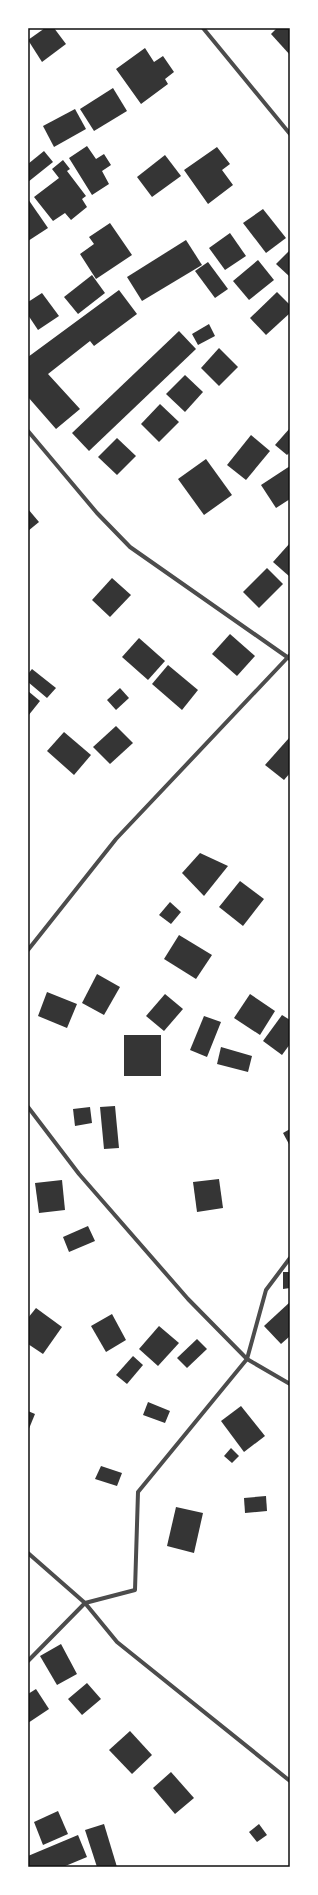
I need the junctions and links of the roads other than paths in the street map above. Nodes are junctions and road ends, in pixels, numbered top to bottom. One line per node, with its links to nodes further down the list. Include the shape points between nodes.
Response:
1 (203, 28): 2 (street)
2 (290, 134)
3 (28, 431): 4 (street, via 97,513 130,547)
4 (289, 657): 5 (street, via 116,839)
5 (28, 950)
6 (28, 1108): 8 (street, via 95,1192 188,1299)
7 (290, 1258): 8 (street, via 266,1290)
8 (246, 1359): 9 (street); 11 (street, via 138,1492 135,1590)
9 (290, 1384)
10 (28, 1553): 11 (street)
11 (85, 1603): 12 (street); 13 (street, via 117,1642)
12 (28, 1661)
13 (290, 1781)

